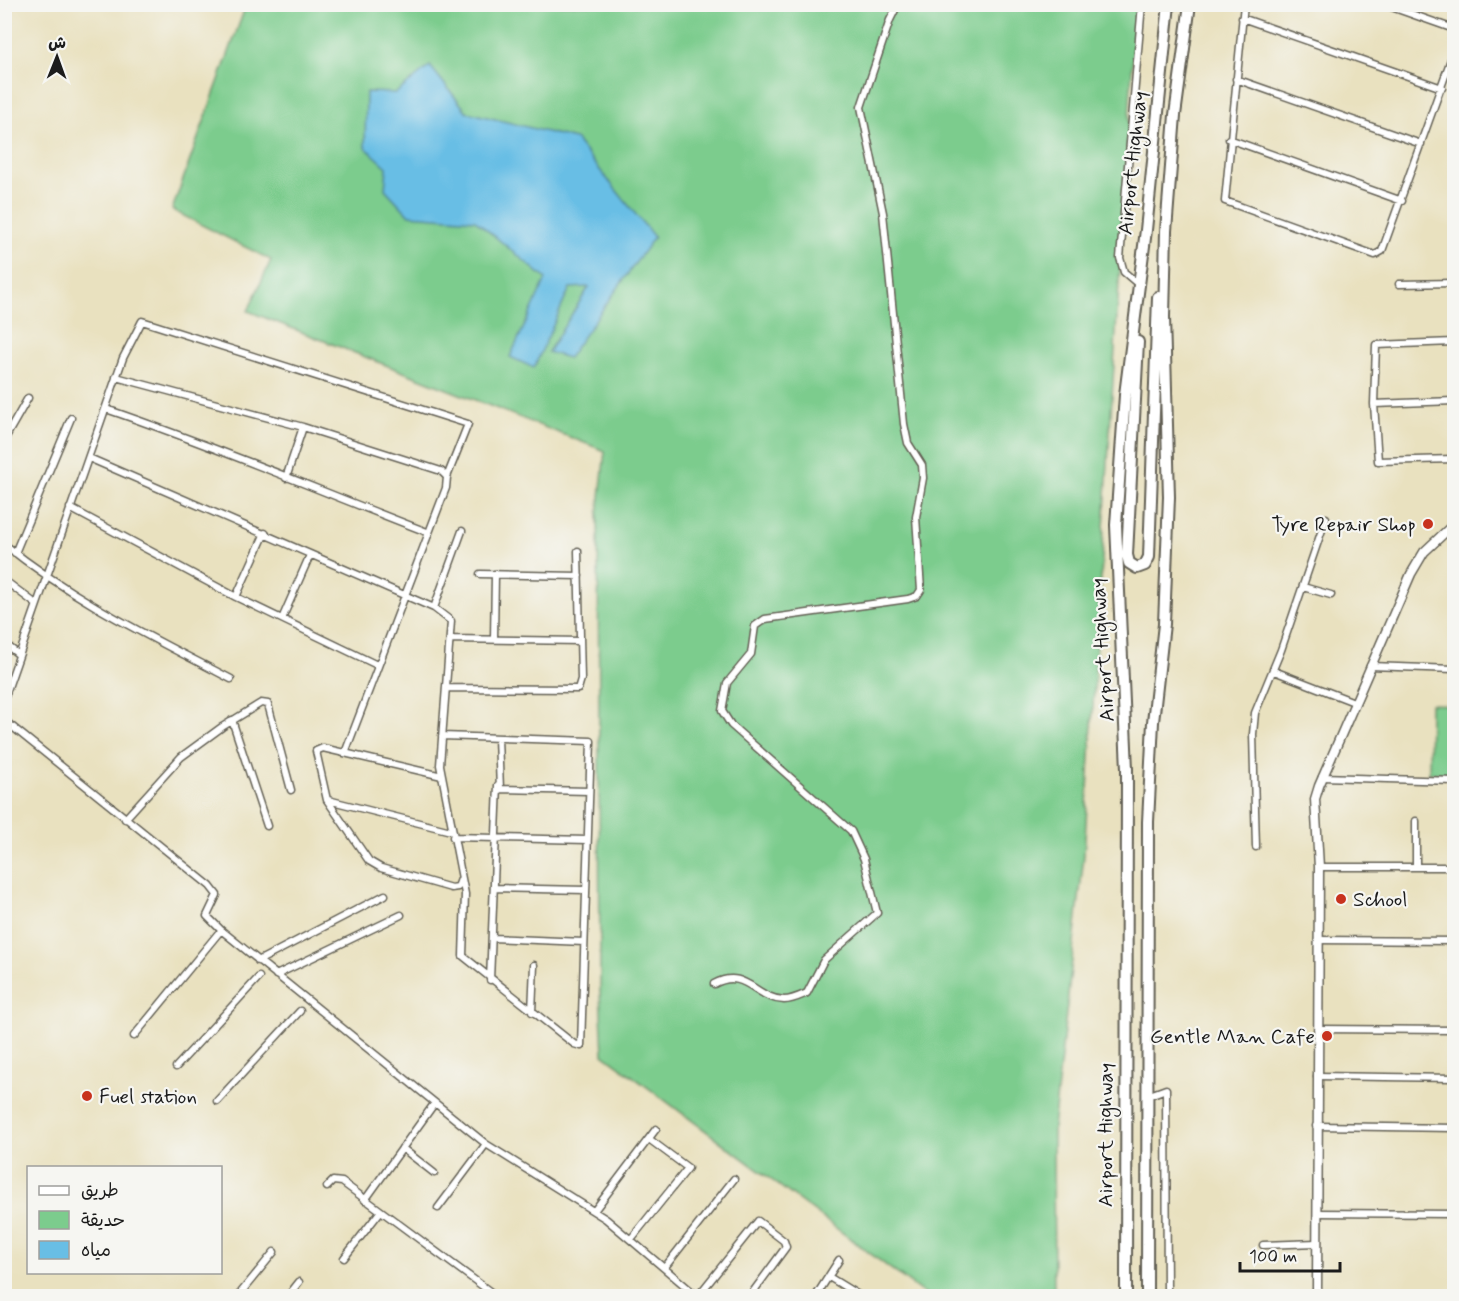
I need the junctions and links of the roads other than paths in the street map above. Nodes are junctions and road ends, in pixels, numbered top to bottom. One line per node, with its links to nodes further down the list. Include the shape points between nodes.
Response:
1 (898, 4): 105 (street, via 861,107 883,213 904,424 908,443 922,465 916,517 921,590 917,596 908,598 759,622 753,630 751,654 727,683 722,711 731,725 851,831 864,858 877,913 824,960 807,993 784,1000 737,979)
2 (1142, 4): 18 (street, via 1120,258 1124,272)
3 (1169, 4): 16 (highway, Airport Highway)
4 (1190, 4): 14 (highway, Airport Highway)
5 (1244, 4): 7 (street)
6 (1383, 4): 8 (street)
7 (1242, 18): 10 (street); 11 (street)
8 (1455, 29)
9 (1455, 51): 11 (street)
10 (1236, 79): 12 (street); 13 (street)
11 (1442, 88): 13 (street)
12 (1229, 139): 15 (street); 15 (street, via 1224,196 1229,203 1377,255)
13 (1421, 144): 15 (street)
14 (1168, 199): 16 (highway, via 1156,315 1149,557 1145,565 1137,568 1129,563 1127,555); 114 (highway, Airport Highway, via 1164,316 1169,497 1164,624 1150,772)
15 (1402, 201)
16 (1146, 234): 18 (highway, Airport Highway)
17 (1455, 283): 19 (street)
18 (1138, 284): 148 (highway, Airport Highway, via 1116,525 1127,769)
19 (1398, 284)
20 (1455, 342): 24 (street, via 1376,345)
21 (116, 377): 25 (street); 27 (street); 31 (street, via 142,321 468,424)
22 (28, 398): 28 (street)
23 (1455, 401): 24 (street)
24 (1374, 404): 30 (street, via 1378,461)
25 (106, 409): 29 (street); 32 (street, via 192,438)
26 (71, 418): 41 (street)
27 (303, 427): 31 (street, via 441,471); 32 (street)
28 (4, 440)
29 (89, 458): 33 (street); 38 (street)
30 (1455, 459)
31 (447, 477): 37 (street)
32 (286, 478): 37 (street)
33 (70, 508): 45 (street); 51 (street)
34 (1326, 518): 48 (street)
35 (1455, 524): 61 (street, via 1419,558)
36 (462, 531): 53 (street)
37 (427, 532): 49 (street)
38 (264, 533): 42 (street); 51 (street)
39 (4, 544): 41 (street)
40 (578, 551): 46 (street)
41 (15, 553): 45 (street)
42 (310, 555): 49 (street); 54 (street)
43 (480, 574): 44 (street)
44 (495, 574): 46 (street); 56 (street)
45 (45, 576): 52 (street); 64 (street)
46 (579, 576): 57 (street)
47 (4, 580): 52 (street)
48 (1303, 587): 50 (street); 63 (street)
49 (404, 595): 53 (street); 60 (street)
50 (1332, 595)
51 (236, 597): 54 (street)
52 (36, 604): 59 (street)
53 (434, 608): 55 (street, via 451,621)
54 (282, 619): 60 (street)
55 (450, 639): 56 (street); 65 (street)
56 (494, 639): 57 (street)
57 (580, 641): 65 (street, via 578,689)
58 (4, 643): 59 (street)
59 (19, 656): 66 (street)
60 (377, 664): 72 (street)
61 (1369, 666): 62 (street); 67 (street)
62 (1455, 669)
63 (1274, 671): 67 (street); 86 (street, via 1259,701 1253,734)
64 (231, 678)
65 (447, 688): 70 (street)
66 (4, 699)
67 (1354, 702): 74 (street)
68 (4, 720): 80 (street)
69 (232, 720): 77 (street, via 261,703 268,704); 80 (street, via 181,757); 82 (street)
70 (442, 736): 71 (street); 73 (street)
71 (498, 738): 76 (street); 78 (street, via 591,741)
72 (345, 753): 73 (street); 79 (street, via 317,749)
73 (442, 776): 83 (street)
74 (1322, 777): 75 (street); 87 (street, via 1315,798)
75 (1455, 781)
76 (498, 785): 78 (street, via 502,790); 84 (street)
77 (291, 790)
78 (589, 791): 85 (street)
79 (327, 800): 83 (street); 90 (street, via 374,864 451,888 458,887)
80 (125, 819): 95 (street, via 216,892 207,916)
81 (1416, 821): 88 (street)
82 (267, 826)
83 (452, 834): 84 (street); 90 (street)
84 (496, 838): 85 (street); 91 (street)
85 (587, 840): 92 (street)
86 (1256, 847)
87 (1319, 867): 88 (street); 97 (street)
88 (1416, 867): 89 (street)
89 (1455, 867)
90 (461, 879): 104 (street, via 465,903 461,950 466,960)
91 (494, 888): 92 (street); 96 (street)
92 (586, 890): 99 (street)
93 (385, 895): 100 (street)
94 (401, 915): 102 (street)
95 (221, 930): 100 (street); 110 (street)
96 (492, 938): 99 (street); 104 (street)
97 (1318, 940): 98 (street); 108 (street)
98 (1455, 941)
99 (584, 942): 107 (street, via 581,1046)
100 (258, 961): 102 (street)
101 (534, 965): 107 (street)
102 (276, 975): 116 (street)
103 (260, 978): 111 (street)
104 (490, 980): 107 (street)
105 (714, 984)
106 (300, 1011): 115 (street)
107 (532, 1012)
108 (1318, 1029): 109 (street); 112 (street)
109 (1455, 1030)
110 (134, 1036)
111 (176, 1067)
112 (1317, 1076): 113 (street); 117 (street)
113 (1455, 1078)
114 (1146, 1097): 149 (highway, Airport Highway); 150 (street, via 1166,1089)
115 (217, 1101)
116 (434, 1104): 121 (street); 122 (street)
117 (1316, 1126): 118 (street); 130 (street)
118 (1455, 1128)
119 (656, 1130): 120 (street)
120 (649, 1139): 128 (street); 132 (street, via 688,1168)
121 (486, 1144): 127 (street); 128 (street)
122 (402, 1148): 123 (street); 126 (street)
123 (434, 1173)
124 (734, 1179): 138 (street)
125 (327, 1186): 126 (street, via 333,1181 342,1182)
126 (365, 1200): 129 (street)
127 (438, 1208)
128 (594, 1211): 132 (street)
129 (380, 1212): 136 (street); 143 (street)
130 (1317, 1213): 131 (street); 133 (street)
131 (1455, 1214)
132 (631, 1239): 138 (street)
133 (1317, 1244): 134 (street); 151 (street)
134 (1263, 1245)
135 (274, 1252): 141 (street)
136 (344, 1258)
137 (839, 1260): 139 (street)
138 (665, 1267): 144 (street)
139 (828, 1277): 146 (street); 147 (street)
140 (299, 1281): 142 (street)
141 (238, 1296)
142 (288, 1296)
143 (496, 1296)
144 (698, 1296): 145 (street, via 758,1221 784,1241 786,1247)
145 (750, 1296)
146 (816, 1296)
147 (860, 1296)
148 (1126, 1296)
149 (1147, 1296)
150 (1167, 1296)
151 (1317, 1296)

